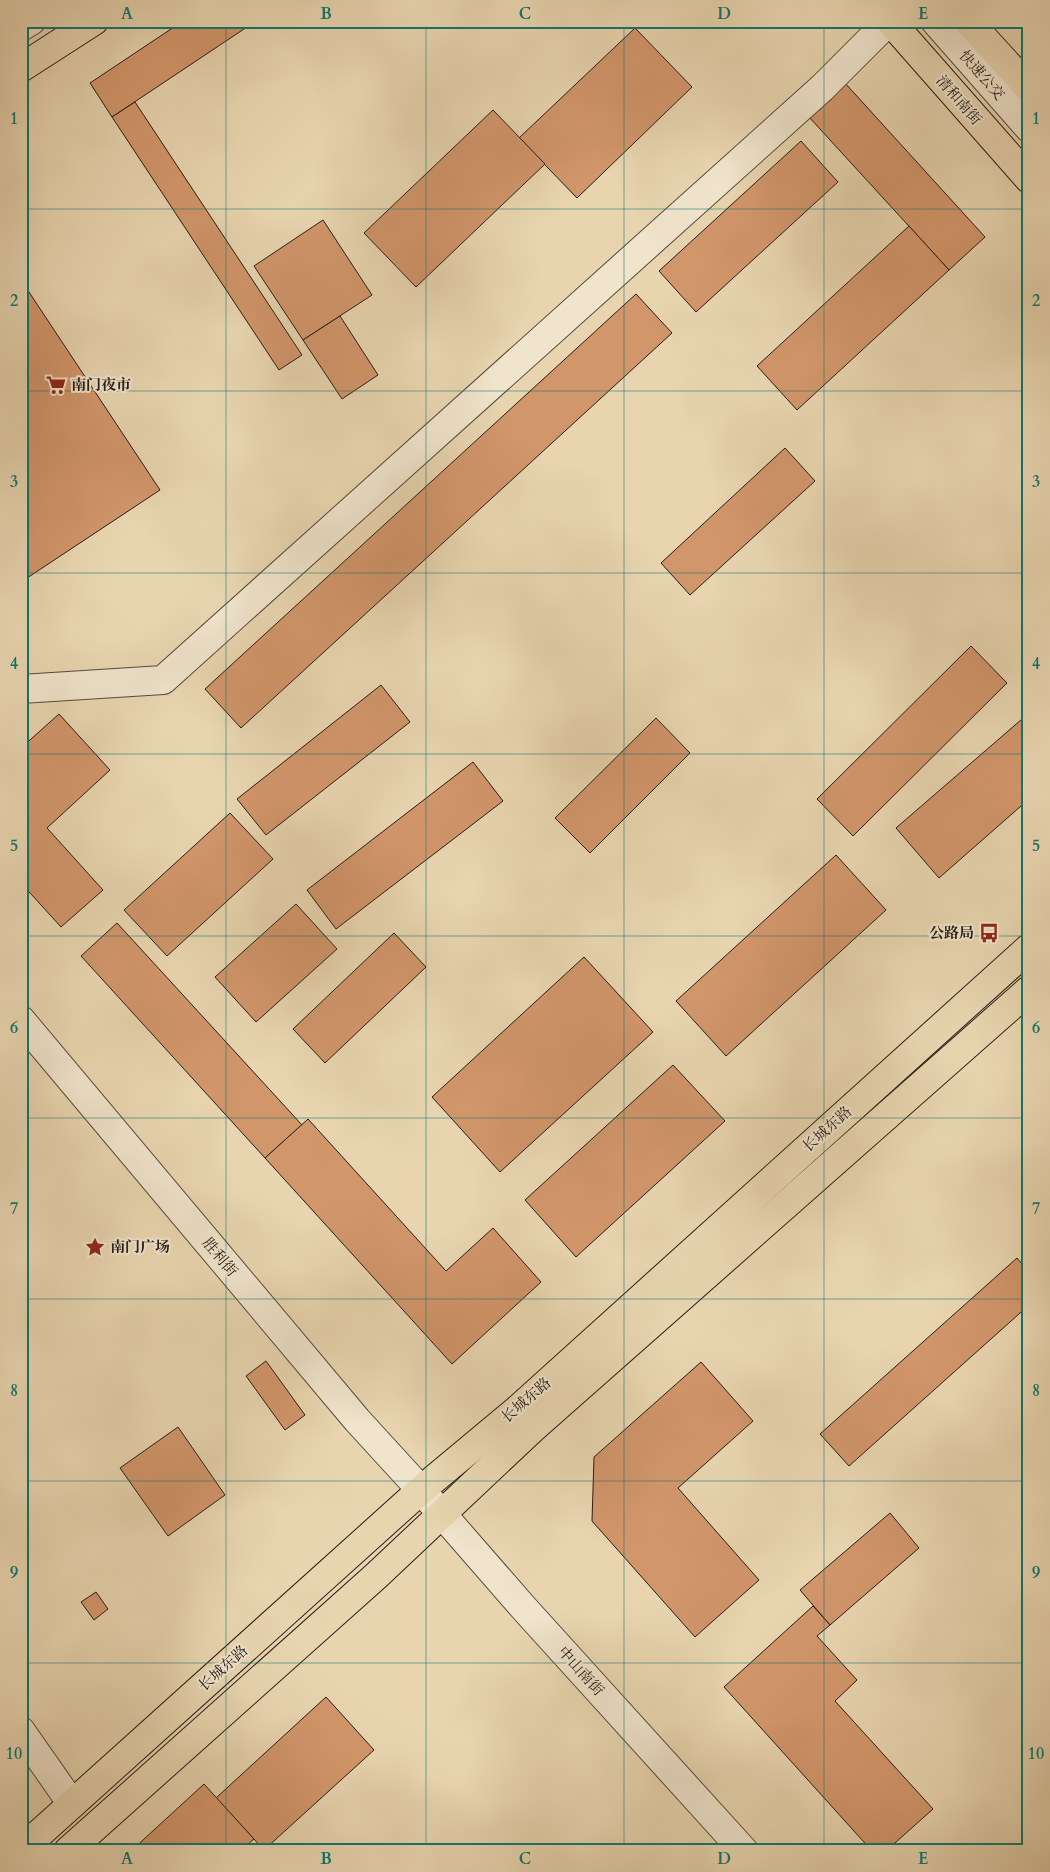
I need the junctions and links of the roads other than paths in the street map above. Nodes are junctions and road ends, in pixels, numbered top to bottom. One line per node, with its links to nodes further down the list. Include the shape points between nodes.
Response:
1 (31, 21): 6 (street)
2 (94, 21): 7 (main road)
3 (890, 21): 10 (main road, 清和南街); 11 (street, via 814,94 162,680)
4 (935, 21): 9 (street, 快速公交)
5 (968, 21): 8 (main road)
6 (21, 27)
7 (21, 68)
8 (1029, 88)
9 (1029, 128)
10 (1029, 179)
11 (21, 689)
12 (1029, 948): 15 (main road, 长城东路, via 517,1410)
13 (1029, 990): 16 (main road, 长城东路, via 532,1429)
14 (21, 1020): 15 (street, 胜利街, via 357,1420)
15 (421, 1490): 16 (street, 中山南街); 18 (main road, 长城东路)
16 (443, 1514): 20 (main road, 长城东路); 21 (street, 中山南街)
17 (21, 1731): 18 (street)
18 (72, 1804): 19 (main road, 长城东路)
19 (21, 1850)
20 (68, 1851)
21 (744, 1851)

